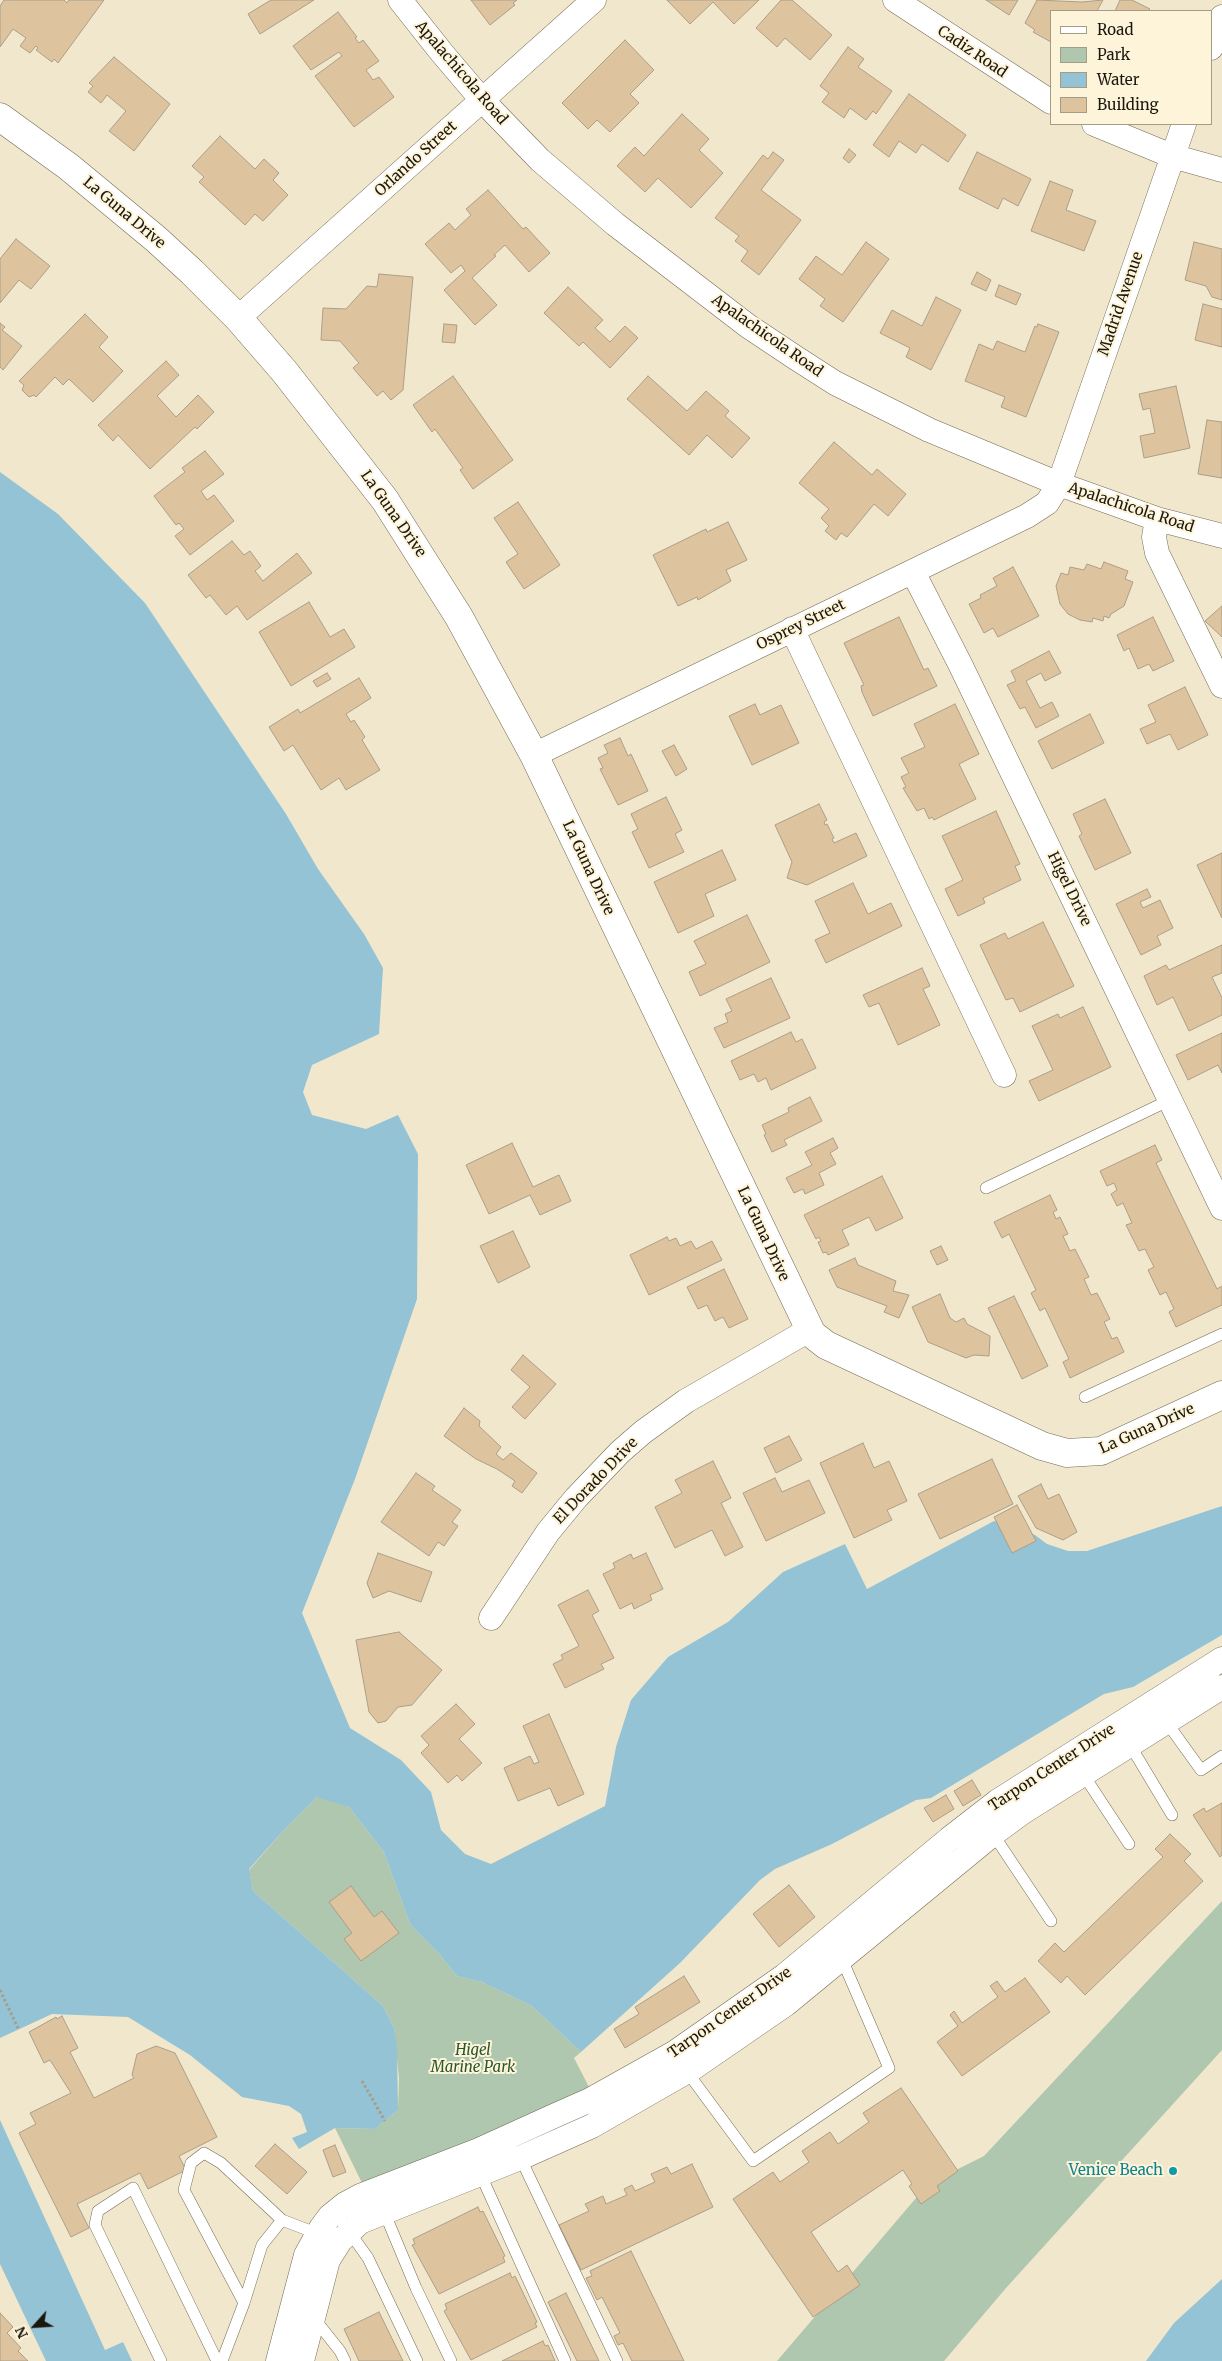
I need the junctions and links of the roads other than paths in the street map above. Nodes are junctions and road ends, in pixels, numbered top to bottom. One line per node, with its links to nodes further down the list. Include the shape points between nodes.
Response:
1 (400, 0): 6 (street, Apalachicola Road)
2 (594, 0): 6 (street, Orlando Street)
3 (895, 0): 7 (street, Cadiz Road)
4 (1222, 17): 5 (street)
5 (1212, 45)
6 (482, 100): 13 (street, Orlando Street); 14 (street, Apalachicola Road, via 540,160 615,224 748,326 796,358 835,383 912,422)
7 (1050, 101)
8 (0, 117): 13 (street, La Guna Drive, via 69,167 156,239)
9 (1096, 125): 11 (street)
10 (1184, 125): 11 (street, Madrid Avenue)
11 (1172, 156): 12 (street); 14 (street, Madrid Avenue)
12 (1222, 170)
13 (238, 318): 20 (street, La Guna Drive, via 320,414 385,500 459,617)
14 (1059, 484): 15 (street, Apalachicola Road); 17 (street, Osprey Street, via 1047,503 1034,513)
15 (1157, 519): 16 (street, Apalachicola Road); 19 (street, via 1154,537 1158,554)
16 (1222, 536)
17 (913, 572): 18 (street, Osprey Street); 22 (street, Higel Drive, via 962,666)
18 (792, 629): 20 (street, Osprey Street); 21 (street)
19 (1222, 686)
20 (534, 755): 25 (street, La Guna Drive)
21 (1004, 1075)
22 (1170, 1100): 23 (lane); 24 (street, Higel Drive)
23 (986, 1188)
24 (1222, 1208)
25 (809, 1330): 27 (street, La Guna Drive, via 826,1345 1042,1446 1067,1454 1101,1451); 29 (street, El Dorado Drive, via 686,1401 620,1452 548,1532)
26 (1222, 1334): 28 (lane)
27 (1222, 1395)
28 (1085, 1397)
29 (491, 1618)
30 (1222, 1660): 32 (street, Tarpon Center Drive)
31 (1222, 1687): 33 (street, Tarpon Center Drive)
32 (1154, 1702): 33 (lane); 41 (street, Tarpon Center Drive, via 998,1802)
33 (1166, 1722): 34 (street, Tarpon Center Drive); 35 (lane, via 1201,1770)
34 (1130, 1745): 36 (street, Tarpon Center Drive); 37 (lane)
35 (1222, 1756)
36 (1083, 1774): 38 (street, Tarpon Center Drive); 39 (lane)
37 (1172, 1815)
38 (993, 1834): 40 (lane); 42 (street, Tarpon Center Drive)
39 (1129, 1844)
40 (1050, 1921)
41 (830, 1937): 42 (lane); 43 (street, Tarpon Center Drive, via 759,1996)
42 (842, 1958): 44 (street, Tarpon Center Drive, via 756,2026); 44 (lane, via 889,2068 753,2161)
43 (674, 2053): 44 (lane); 45 (street, Tarpon Center Drive, via 590,2100)
44 (687, 2072): 46 (street, Tarpon Center Drive, via 592,2126)
45 (512, 2136): 46 (lane); 47 (street, Tarpon Center Drive)
46 (520, 2158): 47 (street, Tarpon Center Drive); 65 (lane)
47 (476, 2163): 48 (street, Tarpon Center Drive); 50 (street, Tarpon Center Drive); 64 (lane)
48 (374, 2190): 49 (street, Tarpon Center Drive); 50 (lane)
49 (335, 2212): 52 (street, Tarpon Center Drive); 53 (lane)
50 (383, 2212): 53 (street, Tarpon Center Drive, via 360,2222); 63 (lane)
51 (282, 2220): 52 (lane); 54 (lane, via 262,2244); 54 (lane, via 221,2163 204,2153 191,2163 184,2190)
52 (317, 2232): 53 (lane); 55 (street, Tarpon Center Drive, via 301,2267)
53 (342, 2239): 55 (street, Tarpon Center Drive); 62 (lane, via 368,2258)
54 (244, 2303): 58 (lane)
55 (303, 2314): 59 (street, Tarpon Center Drive); 60 (street, Tarpon Center Drive); 61 (lane, via 340,2351)
56 (161, 2361): 57 (lane, via 95,2225 98,2212 133,2188)
57 (217, 2361)
58 (222, 2361)
59 (278, 2361)
60 (302, 2361)
61 (345, 2361)
62 (417, 2361)
63 (451, 2361)
64 (565, 2361)
65 (617, 2361)

